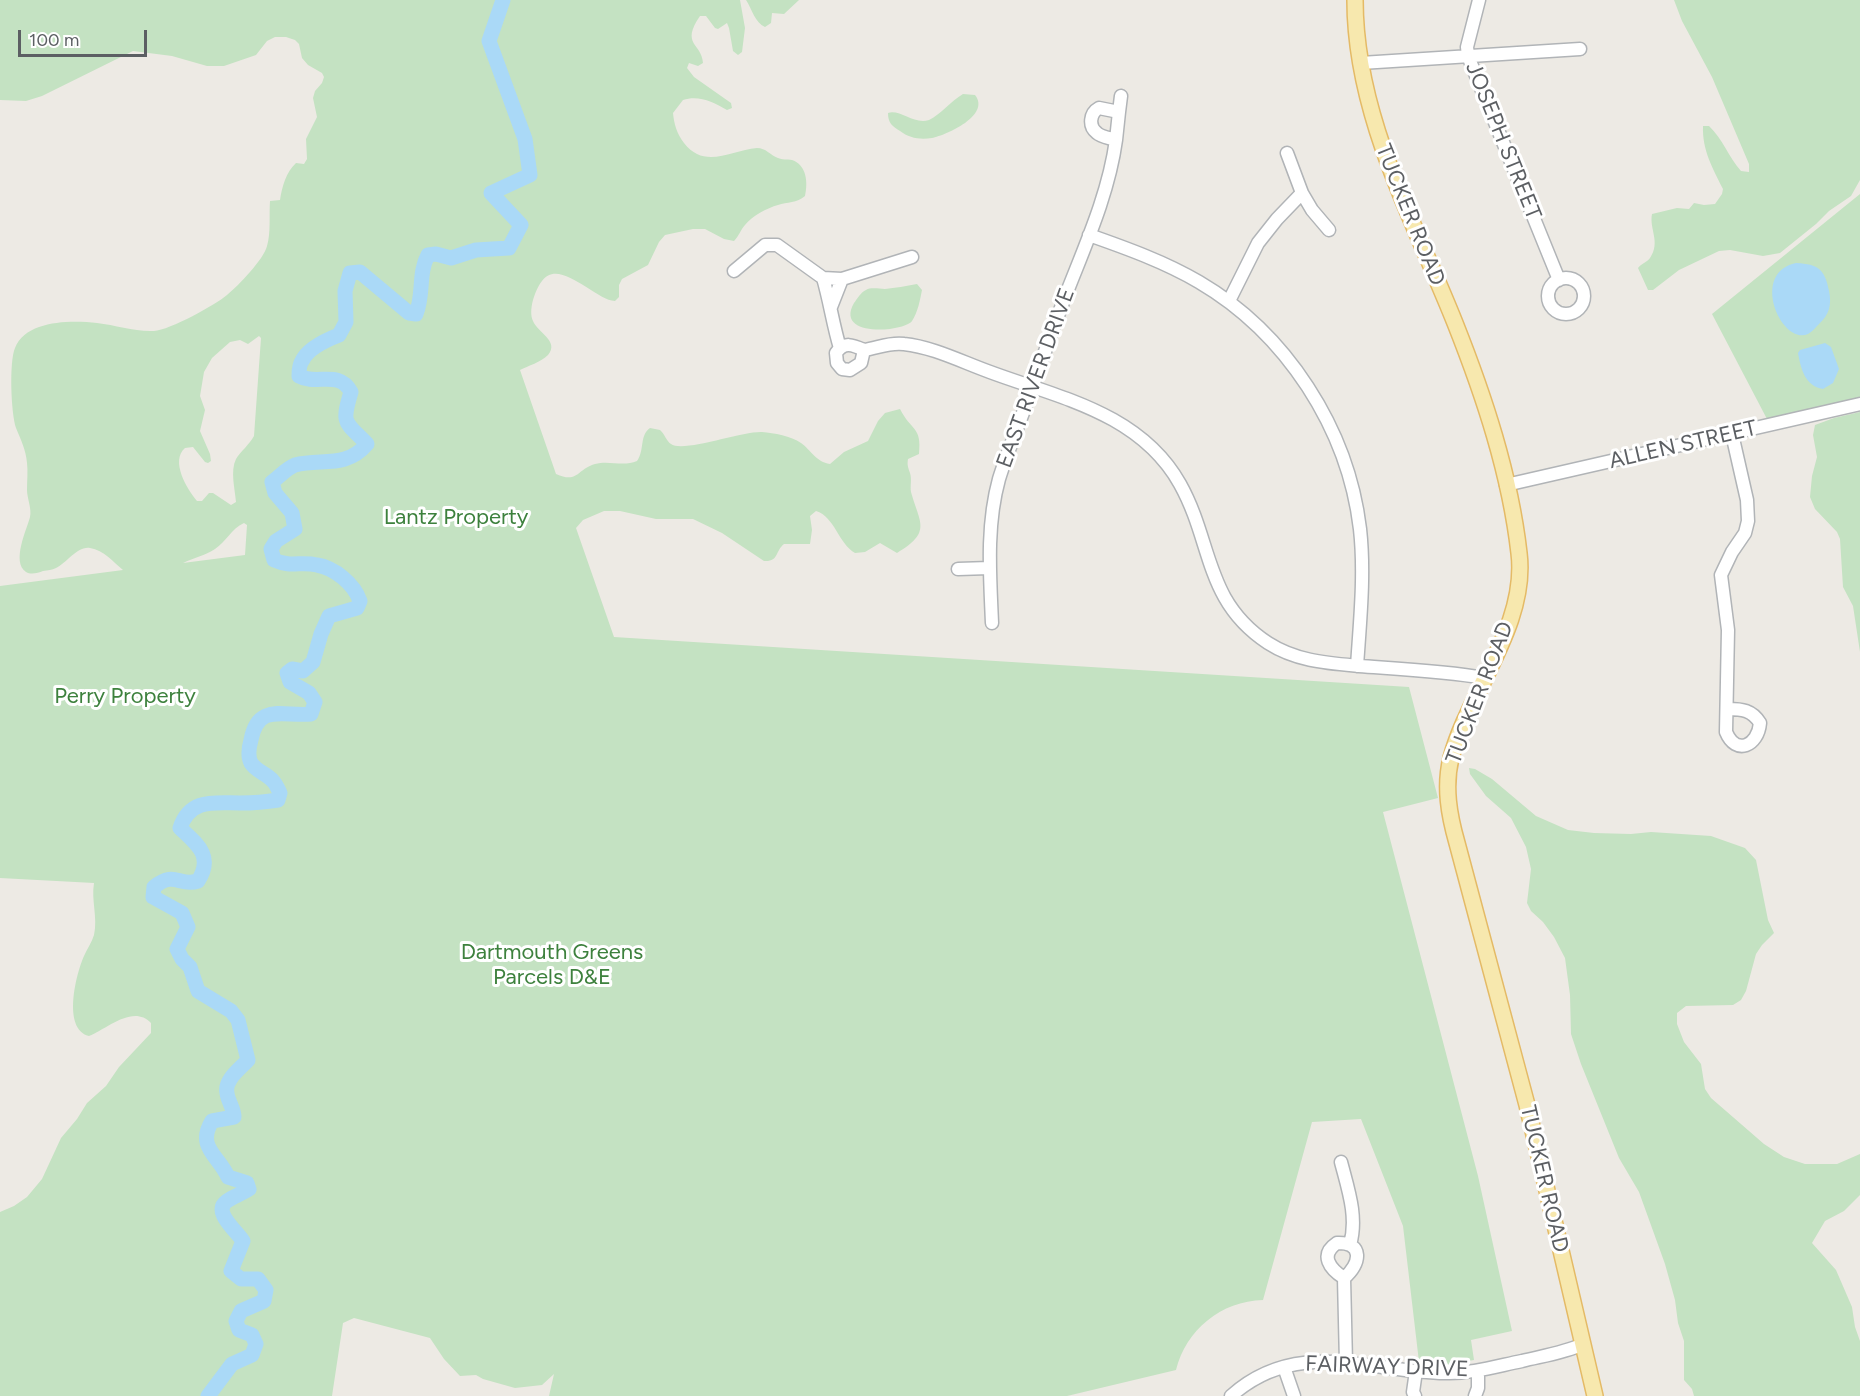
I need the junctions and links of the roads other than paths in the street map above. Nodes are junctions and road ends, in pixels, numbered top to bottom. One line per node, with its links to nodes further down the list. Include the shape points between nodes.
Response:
1 (1355, 0): 5 (main road, TUCKER ROAD)
2 (1479, 0): 4 (street, JOSEPH STREET)
3 (1580, 49): 4 (street)
4 (1468, 56): 5 (street); 17 (street, JOSEPH STREET)
5 (1360, 63): 25 (main road, TUCKER ROAD, via 1381,144 1478,384)
6 (1121, 96): 7 (street, EAST RIVER DRIVE)
7 (1119, 112): 8 (street, EAST RIVER DRIVE); 8 (street, via 1099,108 1091,118 1097,134)
8 (1116, 140): 12 (street, EAST RIVER DRIVE, via 1111,170)
9 (1287, 153): 10 (street)
10 (1302, 193): 11 (street); 18 (street, via 1258,243)
11 (1329, 230)
12 (1089, 235): 18 (street, via 1172,268); 22 (street, EAST RIVER DRIVE)
13 (912, 256): 16 (street)
14 (734, 271): 15 (street, via 765,245 777,245)
15 (824, 278): 16 (street); 19 (street)
16 (842, 279): 19 (street)
17 (1559, 280)
18 (1229, 302): 29 (street, via 1269,336 1294,366 1321,410 1347,467 1362,546)
19 (831, 307): 20 (street)
20 (840, 348): 21 (street, via 850,344); 21 (street, via 836,362 848,371 861,363)
21 (864, 350): 22 (street, via 910,344)
22 (1033, 386): 26 (street, EAST RIVER DRIVE, via 999,479); 29 (street, via 1121,423 1156,451 1187,497 1222,596 1253,632 1299,658)
23 (1860, 404): 24 (street, ALLEN STREET)
24 (1732, 434): 25 (street, ALLEN STREET); 31 (street, via 1748,521 1720,575 1728,621)
25 (1506, 485): 30 (main road, TUCKER ROAD, via 1518,545 1519,582 1507,627)
26 (989, 568): 27 (street); 28 (street, EAST RIVER DRIVE)
27 (958, 569)
28 (992, 623)
29 (1357, 666): 30 (street)
30 (1485, 678): 35 (main road, TUCKER ROAD, via 1451,758 1449,808 1532,1125)
31 (1728, 709)
32 (1341, 1162): 33 (street, via 1353,1215)
33 (1350, 1245): 34 (street, via 1357,1264); 34 (street, via 1337,1243 1328,1254 1329,1266)
34 (1344, 1278): 36 (street)
35 (1583, 1344): 39 (street, FAIRWAY DRIVE); 44 (main road, TUCKER ROAD)
36 (1346, 1363): 37 (street, FAIRWAY DRIVE, via 1312,1361); 38 (street, FAIRWAY DRIVE)
37 (1284, 1367): 40 (street, FAIRWAY DRIVE, via 1252,1380); 41 (street)
38 (1416, 1371): 39 (street, FAIRWAY DRIVE); 42 (street)
39 (1478, 1371): 43 (street)
40 (1231, 1396)
41 (1294, 1396)
42 (1415, 1396)
43 (1474, 1396)
44 (1595, 1396)

